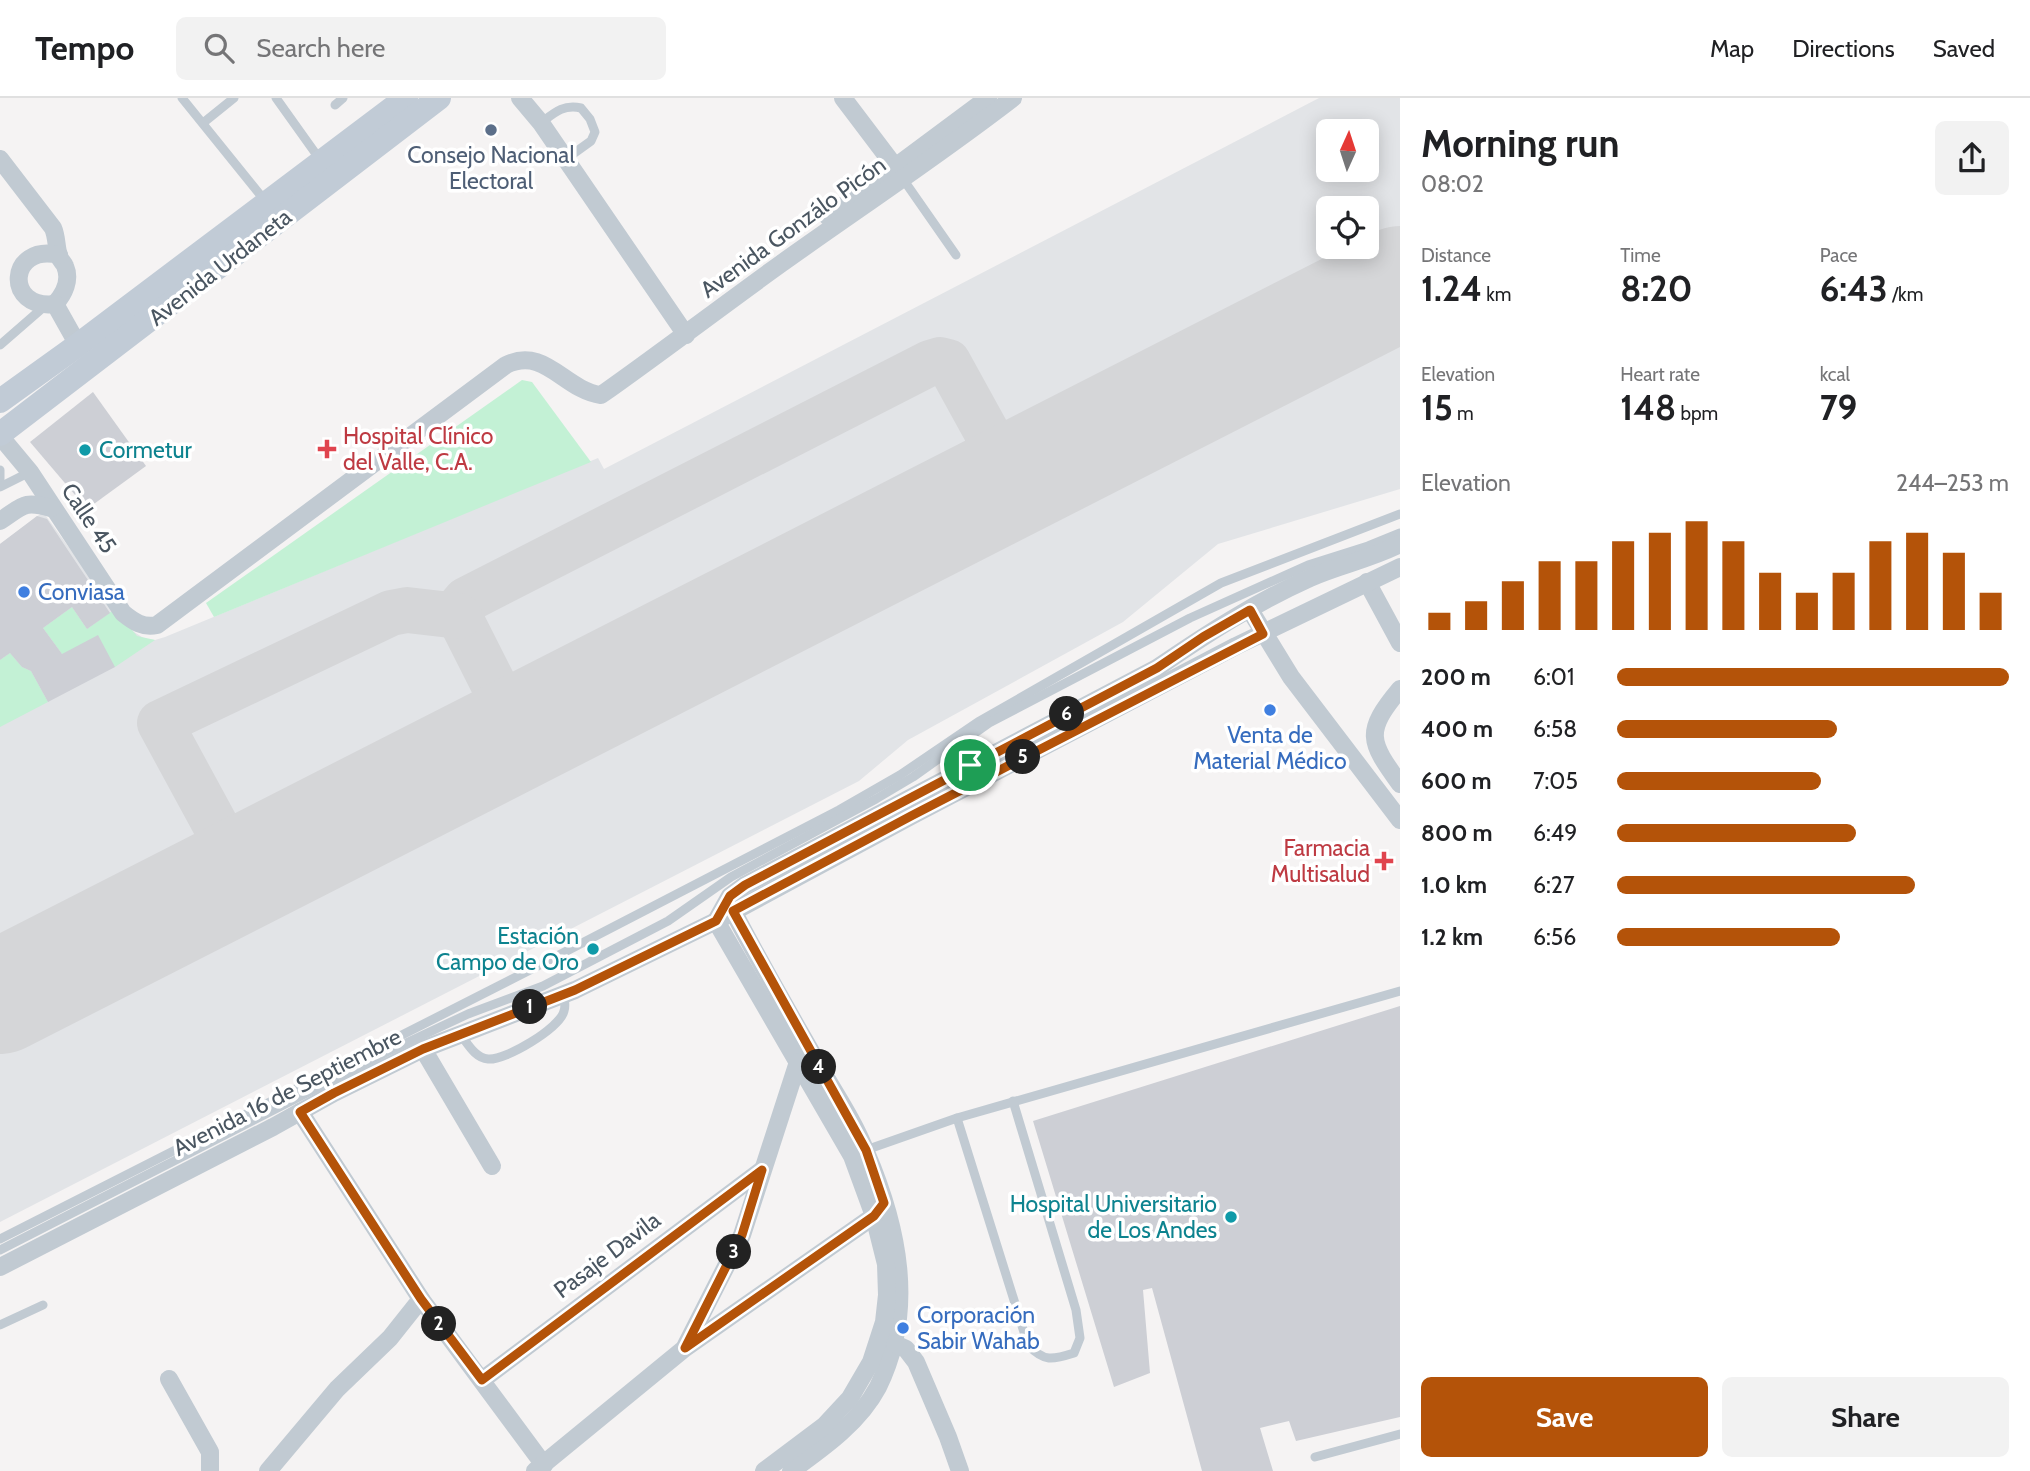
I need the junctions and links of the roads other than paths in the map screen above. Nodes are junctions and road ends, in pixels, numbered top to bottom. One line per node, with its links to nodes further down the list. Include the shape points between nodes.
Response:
1 (182, 98): 12 (lane)
2 (234, 98): 12 (lane)
3 (276, 98): 16 (lane)
4 (343, 98): 11 (lane)
5 (439, 98): 26 (street, Avenida Urdaneta)
6 (520, 98): 13 (street)
7 (843, 98): 17 (street)
8 (988, 98): 17 (street, Avenida Gonzálo Picón)
9 (1013, 98): 17 (street, Avenida Gonzálo Picón)
10 (393, 104): 16 (street, Avenida Urdaneta)
11 (335, 105)
12 (203, 123): 18 (lane)
13 (541, 123): 15 (street); 15 (lane, via 570,105 581,108 590,119 595,132 591,141)
14 (0, 159): 20 (street, via 53,228)
15 (566, 159): 22 (street)
16 (322, 162): 18 (street, Avenida Urdaneta)
17 (899, 173): 19 (lane); 22 (street, Avenida Gonzálo Picón)
18 (267, 203): 24 (street, Avenida Urdaneta)
19 (956, 255)
20 (59, 256): 21 (street, via 67,282 64,295); 21 (street, via 36,254 20,271 23,295 33,303)
21 (51, 305): 23 (lane); 24 (street)
22 (684, 331): 39 (street, Avenida Gonzálo Picón, via 601,395 574,386 537,360 519,358 506,365 158,625)
23 (0, 345)
24 (79, 345): 25 (street, Avenida Urdaneta)
25 (0, 401)
26 (0, 435): 28 (street, Calle 45)
27 (0, 470): 29 (lane)
28 (30, 472): 30 (lane); 31 (street, Calle 45)
29 (0, 481)
30 (0, 487)
31 (51, 508): 33 (street, via 27,504); 39 (street, Calle 45, via 123,613)
32 (1400, 514): 59 (lane, via 1221,583 985,718 838,810)
33 (0, 521)
34 (1400, 533): 60 (lane, via 1308,565 1190,618 989,723 913,777 731,877 668,920 543,986 387,1052)
35 (1400, 544): 38 (street, via 1311,578)
36 (1400, 566): 37 (street, Avenida 16 de Septiembre)
37 (1367, 582): 40 (street, Avenida 16 de Septiembre); 41 (street)
38 (1250, 610): 40 (street); 46 (street, via 1157,668 745,885 730,896)
39 (141, 624)
40 (1263, 634): 44 (street); 45 (street, Avenida 16 de Septiembre)
41 (1400, 643)
42 (1400, 689): 43 (street, via 1373,732 1378,754)
43 (1400, 784)
44 (1400, 820)
45 (733, 911): 46 (street, Avenida 16 de Septiembre); 55 (street)
46 (716, 921): 48 (street, Avenida 16 de Septiembre); 51 (street)
47 (1400, 990): 52 (lane)
48 (564, 994): 49 (street, Avenida 16 de Septiembre); 49 (lane, via 561,1018 507,1056 486,1059 477,1055)
49 (460, 1034): 50 (street, Avenida 16 de Septiembre)
50 (423, 1049): 53 (street, Avenida 16 de Septiembre); 56 (street)
51 (798, 1062): 55 (street); 57 (street)
52 (1013, 1101): 54 (lane); 54 (lane, via 1076,1310 1080,1338 1074,1353 1055,1359 1038,1356 1028,1345)
53 (300, 1112): 61 (street, Avenida 16 de Septiembre); 62 (street)
54 (957, 1118): 55 (lane)
55 (859, 1153): 58 (street)
56 (492, 1166)
57 (762, 1170): 66 (street, via 742,1235); 68 (street, Pasaje Davila)
58 (879, 1209): 65 (street, via 898,1254 901,1281); 66 (street); 74 (street, via 887,1295 871,1362 850,1398 824,1426)
59 (0, 1239)
60 (0, 1250)
61 (0, 1267)
62 (421, 1299): 68 (street); 73 (street)
63 (43, 1305): 64 (lane)
64 (0, 1325)
65 (895, 1344): 75 (street, via 877,1388 854,1419); 76 (street, via 916,1362)
66 (685, 1348): 71 (street)
67 (169, 1379): 72 (street, via 211,1452)
68 (482, 1380): 71 (street)
69 (1400, 1434): 70 (lane)
70 (1315, 1457)
71 (540, 1468)
72 (210, 1471)
73 (268, 1471)
74 (764, 1471)
75 (791, 1471)
76 (960, 1471)

